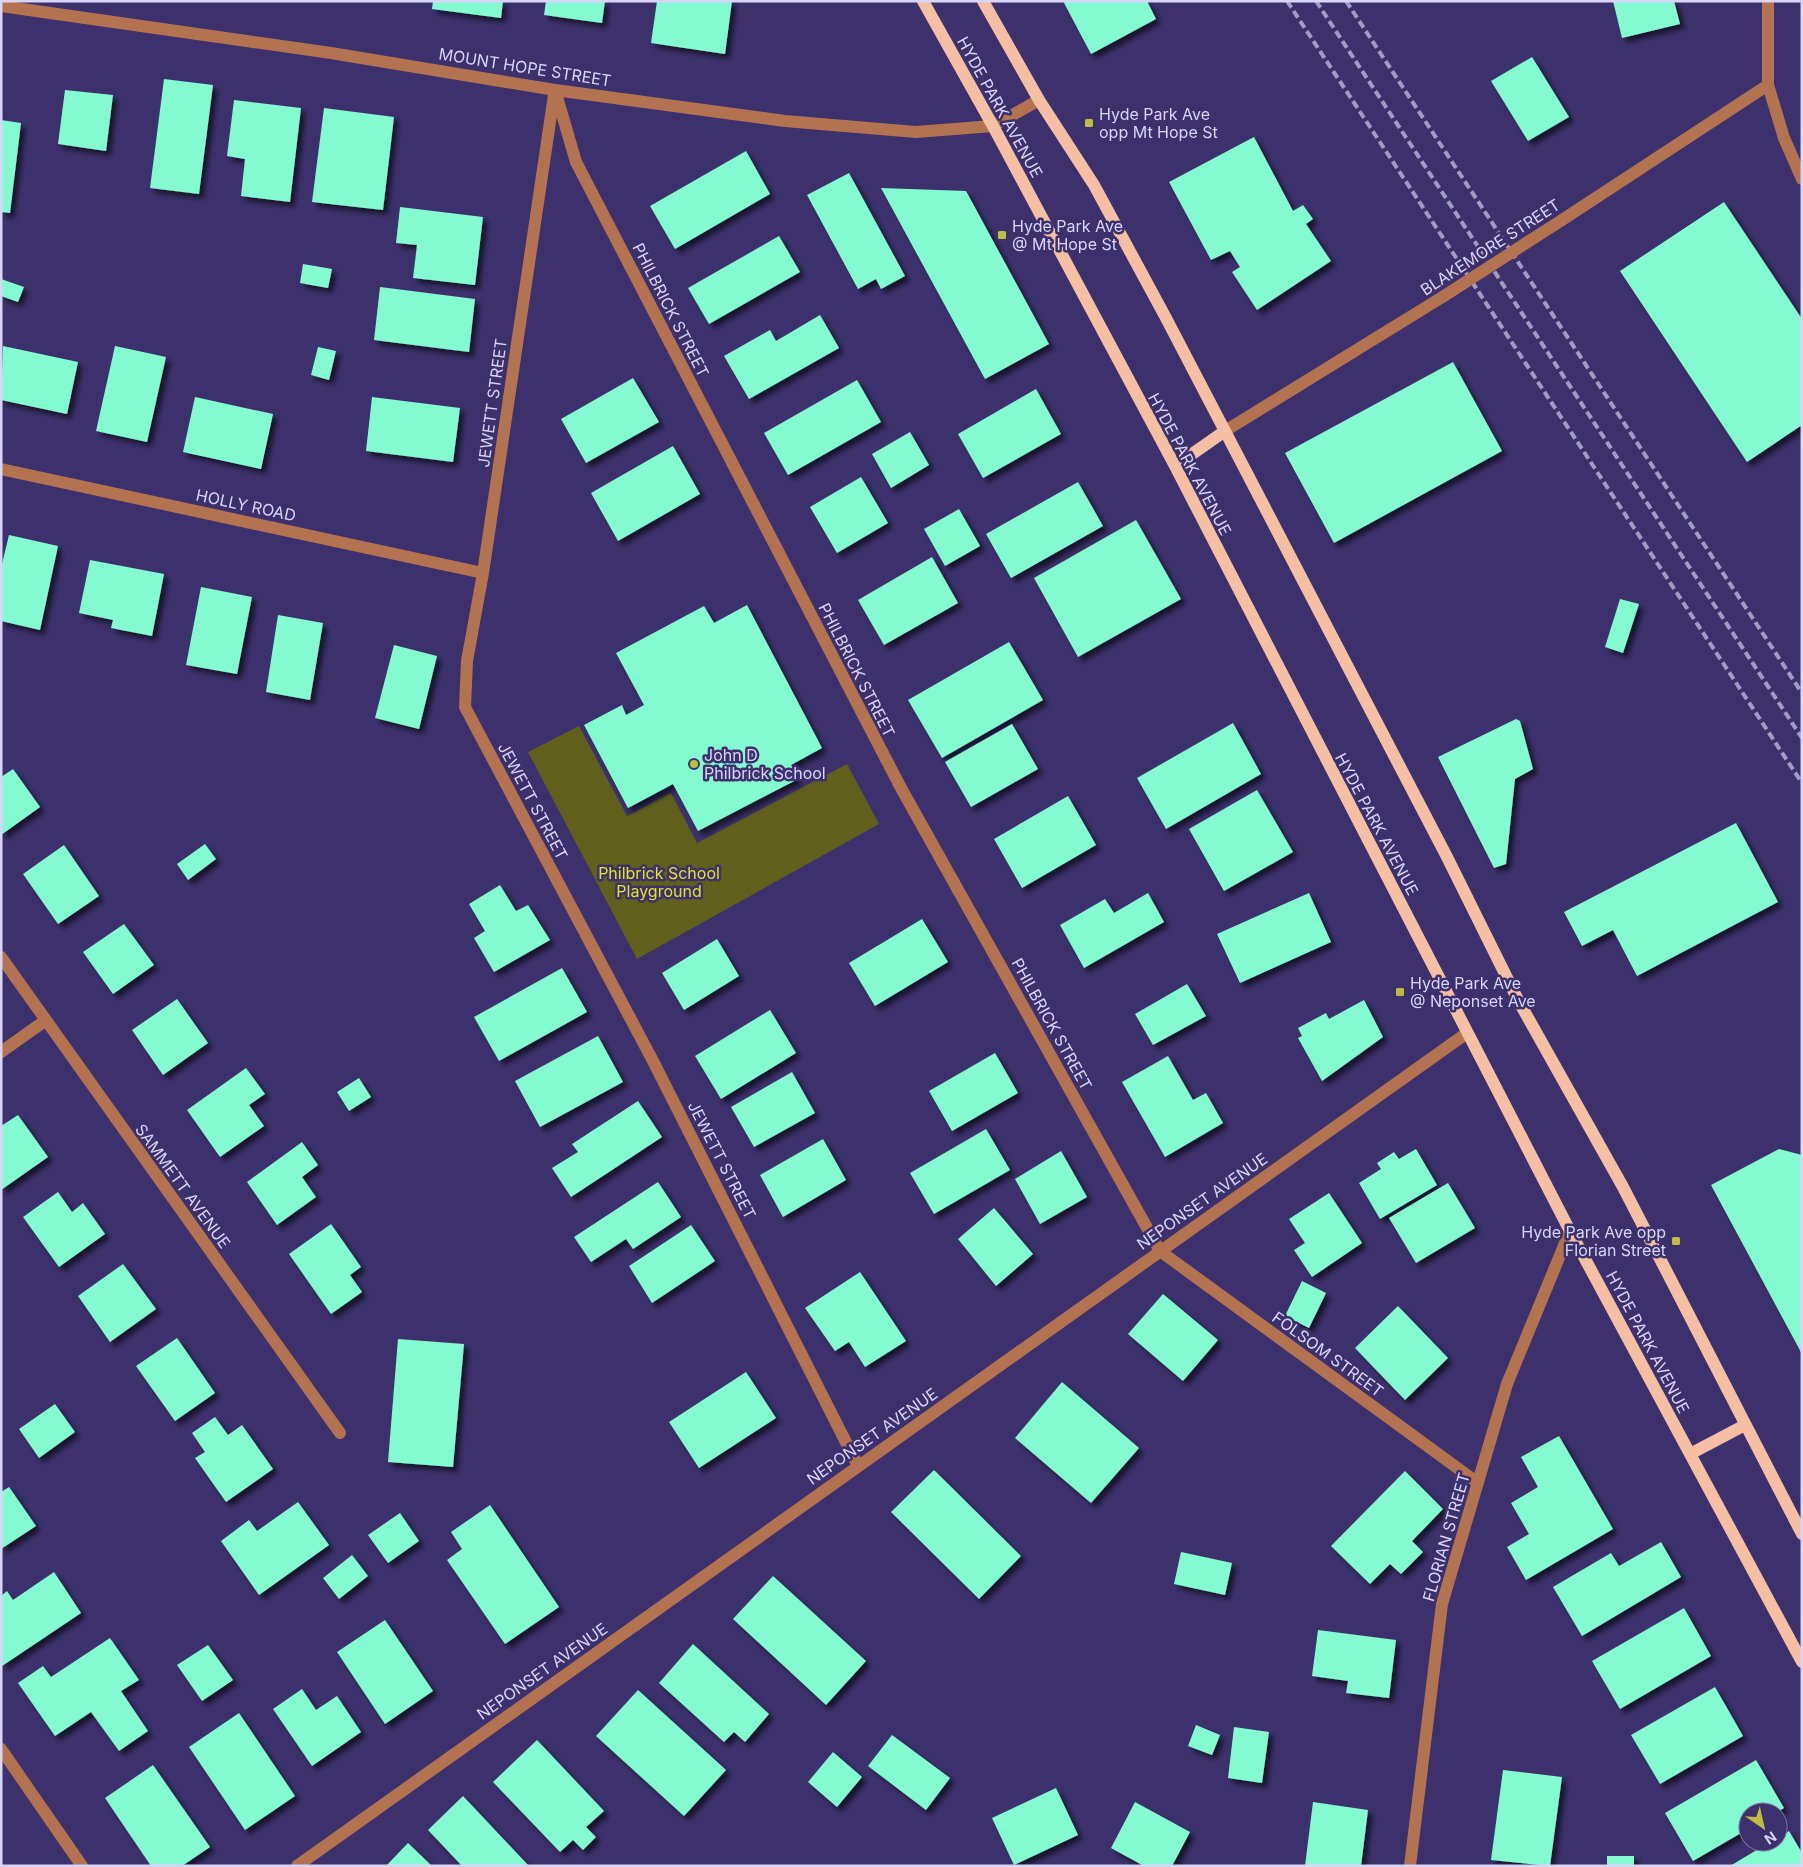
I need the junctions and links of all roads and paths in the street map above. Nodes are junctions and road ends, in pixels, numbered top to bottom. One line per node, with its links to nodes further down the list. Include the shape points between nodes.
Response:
1 (923, 1): 8 (main road, HYDE PARK AVENUE)
2 (983, 1): 7 (main road)
3 (1768, 1): 5 (street)
4 (1, 6): 6 (street, MOUNT HOPE STREET, via 331,53)
5 (1768, 85): 9 (street, via 1784,138); 10 (street, BLAKEMORE STREET, bridge, via 1444,296)
6 (555, 90): 8 (street, MOUNT HOPE STREET, via 785,120 916,132); 13 (street, JEWETT STREET); 19 (street, PHILBRICK STREET, via 576,162 887,762)
7 (1039, 100): 8 (street, MOUNT HOPE STREET); 10 (main road, via 1094,185)
8 (993, 126): 11 (main road, HYDE PARK AVENUE)
9 (1802, 179)
10 (1225, 430): 11 (main road); 20 (main road, via 1518,1000 1623,1187)
11 (1174, 466): 16 (main road, HYDE PARK AVENUE)
12 (1, 469): 13 (street, HOLLY ROAD)
13 (483, 573): 23 (street, JEWETT STREET, via 467,661 465,707 654,1061)
14 (1, 957): 15 (street, SAMMETT AVENUE)
15 (46, 1020): 17 (street); 21 (street, SAMMETT AVENUE)
16 (1467, 1033): 18 (main road, HYDE PARK AVENUE); 19 (street, NEPONSET AVENUE)
17 (1, 1052)
18 (1570, 1231): 22 (main road, HYDE PARK AVENUE); 24 (street, FLORIAN STREET, via 1507,1384)
19 (1160, 1251): 23 (street, NEPONSET AVENUE); 24 (street, FOLSOM STREET)
20 (1745, 1425): 22 (main road); 25 (main road)
21 (340, 1433)
22 (1690, 1454): 26 (main road, HYDE PARK AVENUE)
23 (858, 1466): 29 (street, NEPONSET AVENUE)
24 (1478, 1483): 30 (street, FLORIAN STREET, via 1442,1604)
25 (1802, 1534)
26 (1802, 1662)
27 (1, 1749): 28 (street)
28 (82, 1866)
29 (297, 1866)
30 (1410, 1866)

